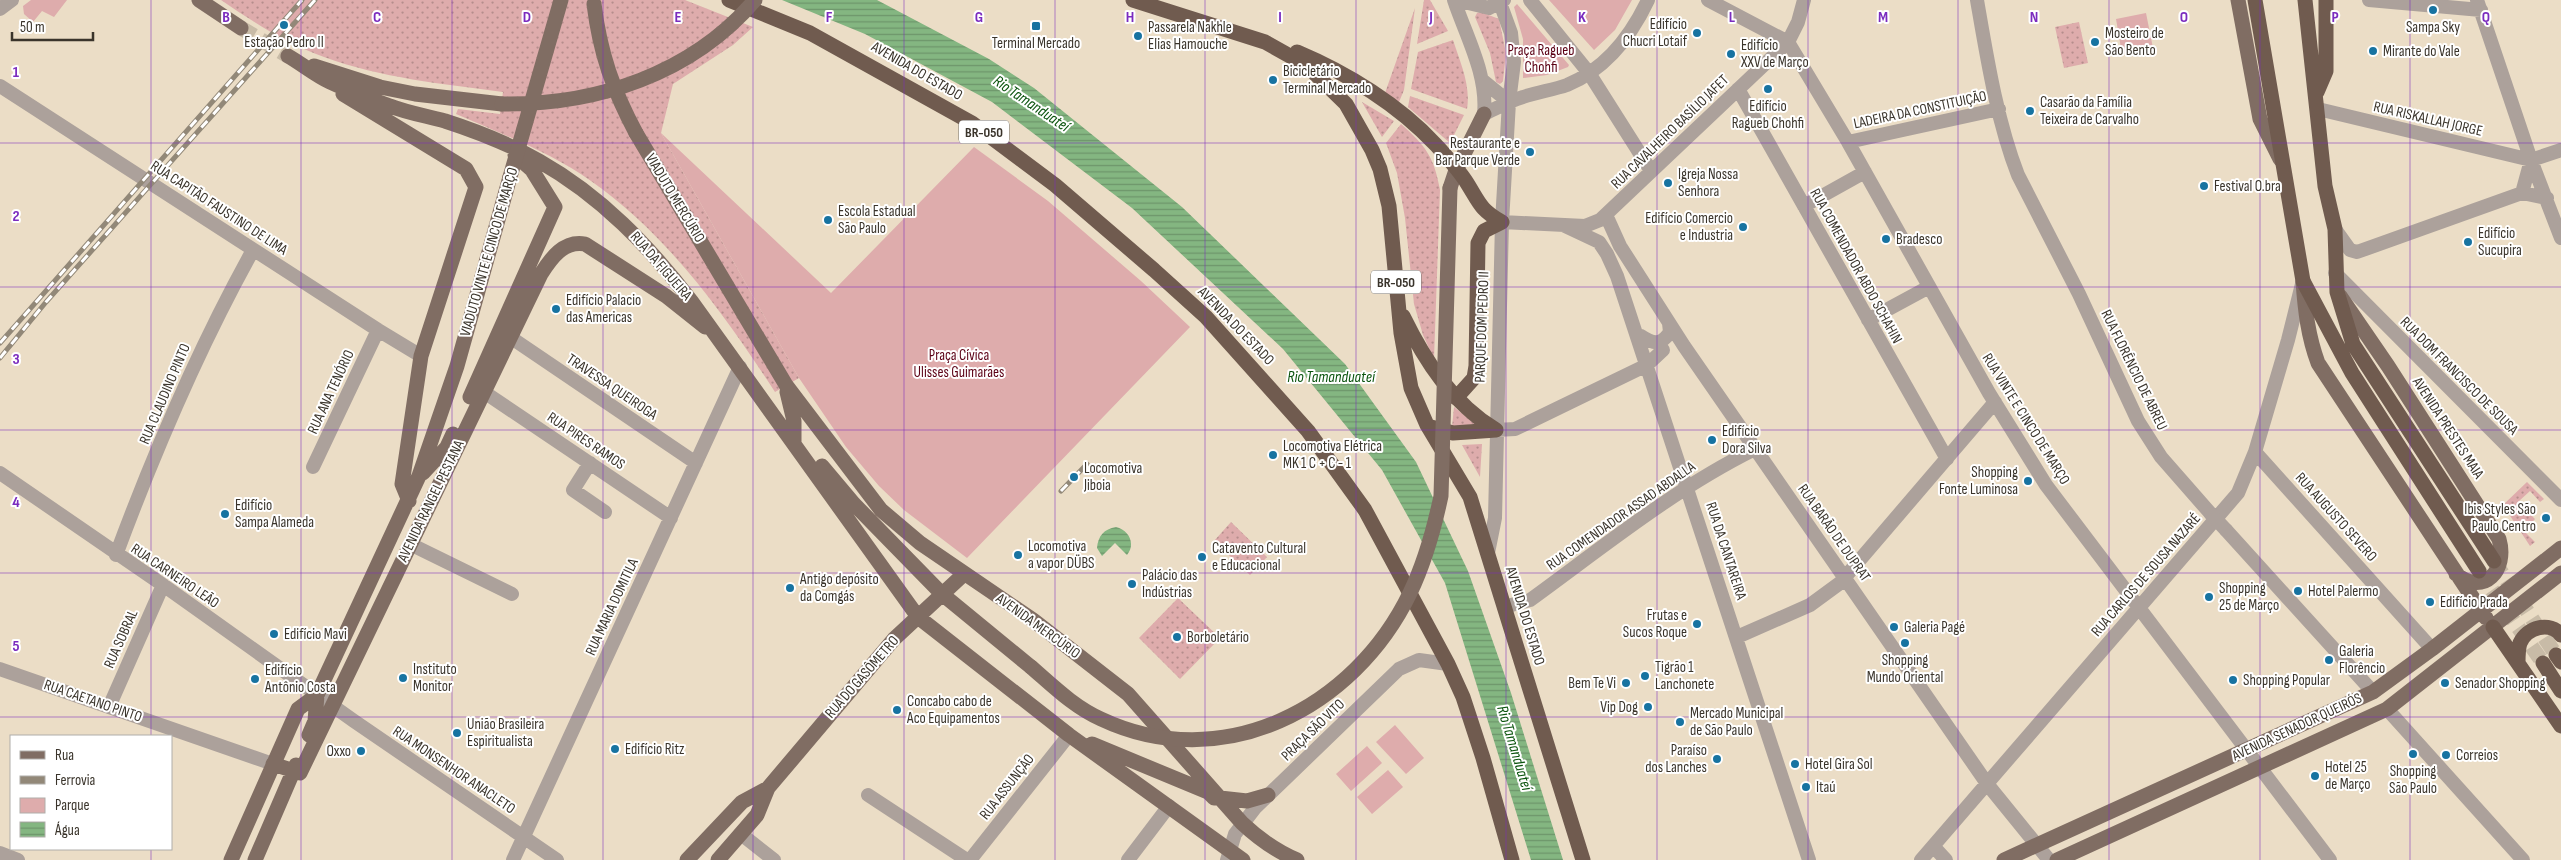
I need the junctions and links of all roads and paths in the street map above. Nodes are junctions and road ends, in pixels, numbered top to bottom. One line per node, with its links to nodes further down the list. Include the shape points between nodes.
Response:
1 (12, 0): 21 (street)
2 (199, 0): 22 (main road)
3 (561, 0): 89 (main road, VIADUTO VINTE E CINCO DE MARÇO, bridge, via 469,322)
4 (594, 0): 75 (main road, VIADUTO MERCÚRIO, bridge, via 605,62 621,104)
5 (729, 0): 120 (highway, AVENIDA DO ESTADO / BR-050, via 810,33 972,123 1055,185 1199,311 1308,431 1359,502)
6 (755, 0): 27 (main road, RUA DA FIGUEIRA, bridge, via 724,31 667,69 604,94 570,101 502,104 415,94 380,87 291,58)
7 (1134, 0): 23 (highway, AVENIDA DO ESTADO / BR-050)
8 (1455, 0): 19 (street, via 1489,8); 26 (street)
9 (1530, 0): 25 (street)
10 (1648, 0): 25 (street, via 1626,38)
11 (1708, 0): 24 (street)
12 (1804, 0): 24 (street)
13 (1977, 0): 32 (street, RUA FLORÊNCIO DE ABREU)
14 (2238, 0): 39 (main road, via 2260,119)
15 (2255, 0): 39 (highway)
16 (2305, 0): 30 (highway, AVENIDA PRESTES MAIA)
17 (2326, 0): 30 (highway, via 2326,71)
18 (2369, 0): 20 (street)
19 (1501, 1): 31 (street, PARQUE DOM PEDRO II, via 1513,48)
20 (2479, 5): 38 (street)
21 (0, 9)
22 (241, 28)
23 (1265, 42): 40 (highway, via 1305,55 1355,82 1413,122 1437,145); 62 (highway, AVENIDA DO ESTADO / BR-050, via 1306,65 1346,104 1372,150 1389,206)
24 (1788, 42): 29 (street, RUA CAVALHEIRO BASÍLIO JAFET); 35 (street, RUA VINTE E CINCO DE MARÇO)
25 (1589, 73): 31 (street, via 1566,85); 41 (street)
26 (1482, 80): 31 (street); 34 (street)
27 (329, 81): 36 (main road, RUA DA FIGUEIRA, via 392,107 446,122); 72 (main road, via 349,100 466,169 476,186)
28 (0, 86): 53 (street, RUA CAPITÃO FAUSTINO DE LIMA)
29 (1738, 89): 41 (street, RUA CAVALHEIRO BASÍLIO JAFET); 45 (street, RUA COMENDADOR ABDO SCHAHIN)
30 (2316, 94): 33 (highway, AVENIDA PRESTES MAIA)
31 (1509, 102): 34 (street); 47 (street, PARQUE DOM PEDRO II)
32 (2000, 109): 35 (street, LADEIRA DA CONSTITUIÇÃO); 123 (street, RUA FLORÊNCIO DE ABREU, bridge, via 2018,175 2080,294 2138,421 2161,457)
33 (2318, 109): 38 (street, RUA RISKALLAH JORGE); 49 (highway, AVENIDA PRESTES MAIA, via 2325,186)
34 (1484, 114): 40 (main road)
35 (1848, 142): 42 (street, RUA VINTE E CINCO DE MARÇO)
36 (500, 143): 50 (main road, AVENIDA RANGEL PESTANA, via 532,170 555,207); 67 (main road, RUA DA FIGUEIRA, via 538,160 579,186 607,209 652,253)
37 (2561, 150): 38 (street)
38 (2531, 160): 43 (street); 44 (street)
39 (2284, 166): 59 (highway)
40 (1456, 170): 47 (highway, via 1468,183 1481,208); 109 (main road, bridge, via 1450,188 1441,496 1432,536 1409,594 1369,653 1345,678 1288,718 1236,736 1182,740 1126,730 1072,702)
41 (1651, 172): 46 (street, RUA CAVALHEIRO BASÍLIO JAFET)
42 (1865, 172): 45 (street); 60 (street, RUA VINTE E CINCO DE MARÇO)
43 (2522, 193): 44 (street); 49 (street, via 2357,252 2350,250)
44 (2546, 198): 51 (street)
45 (1804, 206): 63 (street, RUA COMENDADOR ABDO SCHAHIN)
46 (1606, 215): 48 (street, RUA CAVALHEIRO BASÍLIO JAFET, via 1590,226); 52 (street, RUA BARÃO DE DUPRAT)
47 (1502, 222): 48 (street, RUA CAVALHEIRO BASÍLIO JAFET); 77 (highway, via 1484,231 1478,243 1476,366 1474,378); 80 (street, PARQUE DOM PEDRO II)
48 (1565, 226): 55 (street, RUA CAVALHEIRO BASÍLIO JAFET, via 1597,240)
49 (2334, 229): 57 (highway, AVENIDA PRESTES MAIA)
50 (542, 236): 54 (main road); 89 (main road, AVENIDA RANGEL PESTANA, via 446,447)
51 (2561, 238)
52 (1620, 246): 55 (street); 56 (street, RUA BARÃO DE DUPRAT)
53 (253, 250): 66 (street, RUA CAPITÃO FAUSTINO DE LIMA); 100 (street, RUA CLAUDINO PINTO, via 175,408)
54 (558, 252): 67 (main road, AVENIDA RANGEL PESTANA, via 578,243 591,247); 69 (main road, AVENIDA RANGEL PESTANA, via 541,274)
55 (1608, 254): 58 (street, RUA DA CANTAREIRA)
56 (1634, 270): 58 (street, via 1626,268); 65 (street, RUA BARÃO DE DUPRAT)
57 (2335, 274): 61 (highway, AVENIDA PRESTES MAIA); 91 (street, RUA DOM FRANCISCO DE SOUSA)
58 (1617, 276): 64 (street, RUA DA CANTAREIRA)
59 (2303, 281): 83 (street, RUA CARLOS DE SOUSA NAZARÉ); 102 (main road, via 2305,312 2318,363); 103 (highway, via 2352,373)
60 (1929, 287): 63 (street); 78 (street, RUA VINTE E CINCO DE MARÇO)
61 (2337, 292): 101 (highway, AVENIDA PRESTES MAIA, via 2353,344); 102 (main road, AVENIDA PRESTES MAIA, via 2499,539 2502,561 2490,577 2471,582)
62 (1398, 307): 77 (highway, via 1430,364); 79 (highway, AVENIDA DO ESTADO / BR-050, via 1411,388)
63 (1868, 320): 84 (street, RUA COMENDADOR ABDO SCHAHIN)
64 (1632, 321): 68 (street); 73 (street, RUA DA CANTAREIRA)
65 (1669, 323): 68 (street, via 1670,332 1661,342 1654,343); 70 (street, RUA BARÃO DE DUPRAT)
66 (378, 330): 72 (street, RUA CAPITÃO FAUSTINO DE LIMA); 87 (street, RUA ANA TENÓRIO)
67 (717, 335): 74 (main road, RUA DA FIGUEIRA)
68 (1641, 336): 71 (street, via 1653,347)
69 (510, 337): 76 (main road, AVENIDA RANGEL PESTANA); 85 (street, TRAVESSA QUEIROGA)
70 (1684, 346): 71 (street); 82 (street, RUA BARÃO DE DUPRAT)
71 (1663, 350): 73 (street)
72 (421, 356): 92 (main road, via 402,484)
73 (1647, 365): 80 (street, via 1515,429); 90 (street, RUA DA CANTAREIRA)
74 (740, 367): 81 (main road, RUA DA FIGUEIRA); 85 (street, RUA MARIA DOMITILA)
75 (786, 385): 81 (main road, via 794,421); 96 (main road, AVENIDA MERCÚRIO, via 881,510)
76 (484, 392): 86 (street, RUA PIRES RAMOS); 97 (main road, AVENIDA RANGEL PESTANA)
77 (1456, 398): 80 (highway, via 1474,416)
78 (1995, 402): 84 (street); 111 (street, RUA VINTE E CINCO DE MARÇO, via 2046,485)
79 (1427, 425): 80 (highway, via 1453,433); 99 (highway, AVENIDA DO ESTADO / BR-050, via 1470,498)
80 (1496, 430): 99 (street, PARQUE DOM PEDRO II, via 1494,518)
81 (794, 443): 93 (main road, via 810,453); 113 (main road, RUA DA FIGUEIRA)
82 (1755, 449): 90 (street, RUA COMENDADOR ASSAD ABDALLA); 106 (street, RUA BARÃO DE DUPRAT)
83 (2255, 452): 111 (street, RUA CARLOS DE SOUSA NAZARÉ, via 2238,493); 117 (street, RUA AUGUSTO SEVERO)
84 (1946, 459): 106 (street)
85 (696, 463): 95 (street, RUA MARIA DOMITILA)
86 (590, 464): 94 (street, via 573,490); 95 (street, RUA PIRES RAMOS)
87 (313, 467)
88 (0, 473): 100 (street, RUA CARNEIRO LEÃO)
89 (419, 476): 92 (main road, VIADUTO VINTE E CINCO DE MARÇO)
90 (1688, 487): 110 (street, RUA COMENDADOR ASSAD ABDALLA, via 1530,600); 116 (street, RUA DA CANTAREIRA)
91 (2561, 500)
92 (409, 501): 124 (main road, AVENIDA RANGEL PESTANA)
93 (854, 504): 96 (main road, via 865,507 905,539); 109 (main road)
94 (605, 512)
95 (671, 518): 143 (street, RUA MARIA DOMITILA)
96 (920, 543): 105 (main road, AVENIDA MERCÚRIO)
97 (410, 544): 108 (street); 125 (main road, AVENIDA RANGEL PESTANA)
98 (2559, 548): 112 (main road, AVENIDA SENADOR QUEIRÓS)
99 (1488, 553): 110 (highway, AVENIDA DO ESTADO / BR-050)
100 (116, 555): 107 (street, RUA CARNEIRO LEÃO)
101 (2494, 561)
102 (2454, 571): 112 (main road)
103 (2479, 571)
104 (2561, 573): 114 (main road, AVENIDA SENADOR QUEIRÓS)
105 (964, 574): 109 (main road, RUA DO GASÔMETRO); 139 (main road, AVENIDA MERCÚRIO, via 1033,620 1128,694)
106 (1845, 578): 116 (street, via 1810,605); 135 (street, RUA BARÃO DE DUPRAT)
107 (163, 585): 124 (street, RUA CARNEIRO LEÃO); 126 (street, RUA SOBRAL)
108 (512, 594)
109 (942, 594): 113 (main road, RUA DO GASÔMETRO)
110 (1504, 607): 148 (highway, AVENIDA DO ESTADO / BR-050)
111 (2140, 608): 131 (street, RUA VINTE E CINCO DE MARÇO); 135 (street, RUA CARLOS DE SOUSA NAZARÉ)
112 (2481, 610): 114 (main road); 117 (main road, AVENIDA SENADOR QUEIRÓS)
113 (918, 617): 130 (main road); 136 (main road, RUA DO GASÔMETRO, via 894,639)
114 (2493, 627): 119 (highway); 127 (main road, AVENIDA SENADOR QUEIRÓS)
115 (2561, 635): 119 (highway, via 2541,627 2529,632 2519,646)
116 (1737, 637): 162 (street, RUA DA CANTAREIRA)
117 (2432, 649): 123 (main road, AVENIDA SENADOR QUEIRÓS)
118 (2554, 660): 122 (highway)
119 (2518, 663): 129 (highway)
120 (1448, 664): 138 (street, PRAÇA SÃO VITO, via 1419,660 1399,669); 161 (highway, AVENIDA DO ESTADO / BR-050, via 1463,697 1483,758)
121 (0, 669): 126 (street, RUA CAETANO PINTO)
122 (2561, 690)
123 (2373, 692): 131 (main road, AVENIDA SENADOR QUEIRÓS)
124 (317, 695): 125 (street, RUA CARNEIRO LEÃO); 128 (main road, AVENIDA RANGEL PESTANA); 132 (main road, AVENIDA RANGEL PESTANA, via 298,709)
125 (332, 706): 128 (main road, via 326,706); 134 (main road, AVENIDA RANGEL PESTANA); 143 (street, RUA MONSENHOR ANACLETO)
126 (109, 707): 132 (street, RUA CAETANO PINTO)
127 (2387, 709): 133 (main road, AVENIDA SENADOR QUEIRÓS); 169 (street)
128 (315, 721): 134 (main road, AVENIDA RANGEL PESTANA)
129 (2561, 726)
130 (1072, 737): 139 (main road, via 1208,792 1217,802); 140 (main road); 158 (street, RUA ASSUNÇÃO)
131 (2247, 750): 133 (street, RUA VINTE E CINCO DE MARÇO); 144 (main road, AVENIDA SENADOR QUEIRÓS)
132 (273, 764): 134 (main road, RUA CAETANO PINTO); 150 (main road, AVENIDA RANGEL PESTANA)
133 (2260, 768): 167 (main road, AVENIDA SENADOR QUEIRÓS); 168 (street, RUA VINTE E CINCO DE MARÇO)
134 (296, 773): 151 (main road, AVENIDA RANGEL PESTANA)
135 (1988, 785): 144 (street, RUA BARÃO DE DUPRAT); 145 (street, RUA CARLOS DE SOUSA NAZARÉ)
136 (768, 788): 142 (main road, RUA DO GASÔMETRO, via 757,815); 154 (main road, RUA DO GASÔMETRO, via 742,802)
137 (868, 795): 157 (street)
138 (1268, 795): 139 (main road); 141 (street, PRAÇA SÃO VITO)
139 (1224, 803): 141 (main road, AVENIDA MERCÚRIO)
140 (1169, 806): 147 (main road); 159 (street)
141 (1242, 823): 147 (street, PRAÇA SÃO VITO, via 1234,837); 160 (main road, AVENIDA MERCÚRIO, via 1279,852)
142 (741, 834): 155 (main road, RUA DO GASÔMETRO); 156 (street)
143 (525, 838): 152 (street, RUA MARIA DOMITILA); 153 (street, RUA MONSENHOR ANACLETO)
144 (2037, 845): 165 (main road, AVENIDA SENADOR QUEIRÓS); 166 (street, RUA BARÃO DE DUPRAT)
145 (1934, 847): 163 (street, RUA CARLOS DE SOUSA NAZARÉ); 164 (street)
146 (0, 852): 149 (street)
147 (1230, 855)
148 (1581, 859)
149 (18, 860)
150 (230, 860)
151 (255, 860)
152 (513, 860)
153 (557, 860)
154 (687, 860)
155 (718, 860)
156 (774, 860)
157 (966, 860)
158 (970, 860)
159 (1128, 860)
160 (1297, 860)
161 (1512, 860)
162 (1809, 860)
163 (1921, 860)
164 (1946, 860)
165 (2004, 860)
166 (2049, 860)
167 (2057, 860)
168 (2330, 860)
169 (2523, 860)

